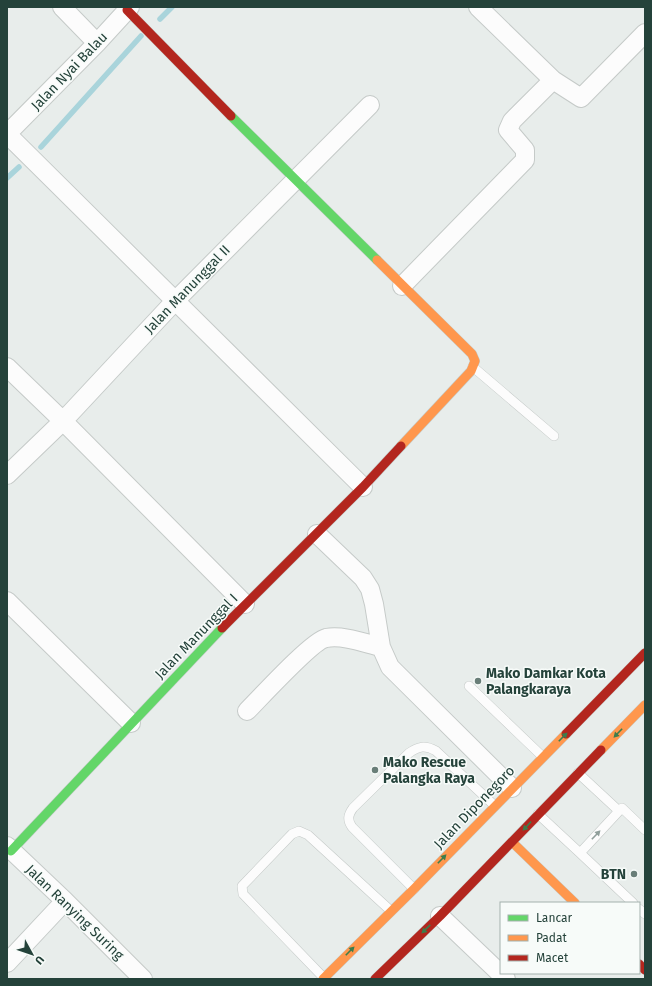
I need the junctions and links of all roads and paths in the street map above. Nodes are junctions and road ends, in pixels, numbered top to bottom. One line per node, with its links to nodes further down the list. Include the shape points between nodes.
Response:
1 (62, 7): 5 (street)
2 (478, 7): 6 (street)
3 (132, 12): 5 (street, Jalan Nyai Balau); 9 (street)
4 (645, 33): 6 (street, via 580,98)
5 (97, 43): 8 (street, Jalan Nyai Balau)
6 (553, 80): 10 (street, via 512,120 508,130 525,150 525,160)
7 (370, 105): 9 (street, Jalan Manunggal II)
8 (14, 141): 11 (street)
9 (295, 180): 10 (street); 11 (street, Jalan Manunggal II)
10 (402, 286): 13 (street, via 472,354 475,361)
11 (175, 301): 14 (street, Jalan Manunggal II); 17 (street)
12 (7, 367): 14 (street)
13 (473, 367): 15 (lane); 17 (street, Jalan Manunggal I)
14 (63, 421): 16 (street, Jalan Manunggal II); 20 (street)
15 (554, 436)
16 (7, 476)
17 (363, 487): 18 (street, Jalan Manunggal I)
18 (317, 534): 20 (street, Jalan Manunggal I); 21 (street, via 363,578 370,589)
19 (7, 601): 26 (street)
20 (245, 604): 26 (street, Jalan Manunggal I)
21 (381, 647): 25 (street, via 345,639 324,639 310,648); 29 (street, via 390,667)
22 (643, 660): 27 (street, Jalan Diponegoro, one-way to 22)
23 (469, 686): 27 (lane)
24 (645, 705): 28 (street, one-way to 28)
25 (247, 711)
26 (131, 723): 35 (street, Jalan Manunggal I)
27 (543, 756): 29 (street, Jalan Diponegoro)
28 (578, 773): 31 (lane); 32 (street)
29 (512, 788): 30 (street, Jalan Diponegoro)
30 (495, 806): 37 (street, Jalan Diponegoro, one-way to 30); 37 (lane, via 436,750 428,746 409,752 352,808 348,815 352,827)
31 (619, 811): 33 (lane, via 622,808); 36 (lane, one-way to 31)
32 (538, 814): 34 (street, one-way to 34); 36 (lane)
33 (645, 830)
34 (512, 842): 39 (street); 42 (street)
35 (9, 848): 38 (street, Jalan Ranying Suring)
36 (580, 852): 40 (lane)
37 (414, 889): 41 (street, Jalan Diponegoro)
38 (65, 901): 43 (street); 46 (street, Jalan Ranying Suring)
39 (574, 902)
40 (632, 902)
41 (390, 911): 45 (street, Jalan Diponegoro, one-way to 41); 45 (lane, via 308,835 298,831 292,834 242,886 243,894)
42 (440, 916): 44 (street); 47 (street, one-way to 47)
43 (7, 963)
44 (500, 973)
45 (324, 978)
46 (143, 979)
47 (375, 979)

